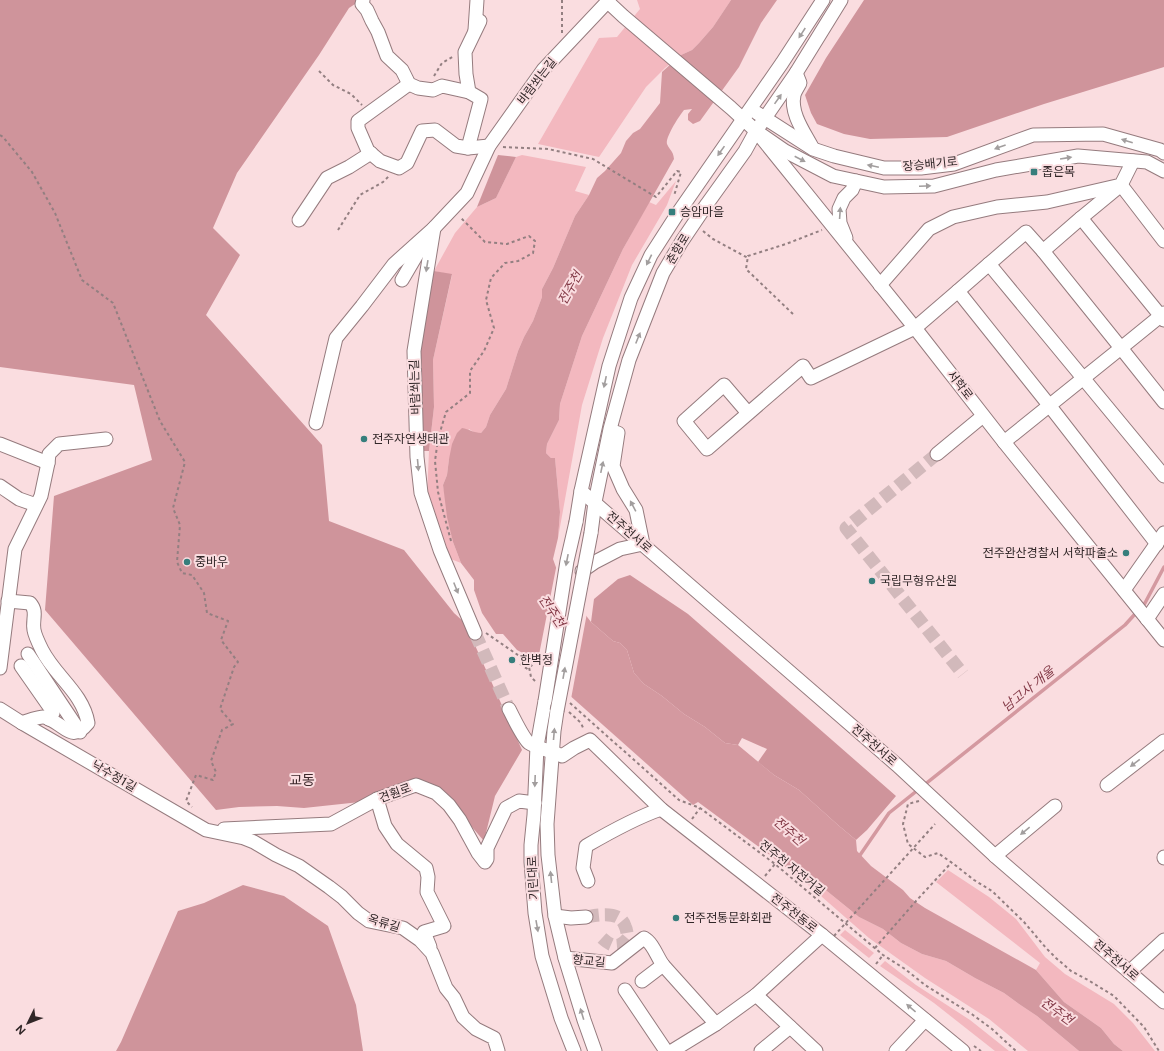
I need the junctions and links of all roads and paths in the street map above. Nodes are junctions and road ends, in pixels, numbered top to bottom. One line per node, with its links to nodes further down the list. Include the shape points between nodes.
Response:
1 (363, 0): 12 (street, via 362,4 378,32 387,56 402,70)
2 (476, 0): 8 (street, via 477,26)
3 (562, 0): 7 (path)
4 (823, 0): 14 (street, 춘향로, one-way to 14)
5 (841, 0): 10 (street, 춘향로)
6 (608, 1): 7 (street, 바람쐬는길); 17 (street)
7 (562, 50): 20 (street, 바람쐬는길, via 543,70)
8 (465, 52): 11 (path, via 442,63); 13 (street)
9 (319, 71): 15 (path, via 333,85 351,94)
10 (796, 73): 16 (street, 춘향로, one-way to 10); 22 (street, via 800,83 794,94 795,112)
11 (433, 78)
12 (409, 84): 13 (street, via 418,88 433,90 442,86); 15 (street)
13 (469, 92): 21 (street, via 481,99)
14 (750, 108): 16 (street, 장승배기로); 17 (street, 춘향로)
15 (371, 112): 23 (street, via 358,122 358,128)
16 (764, 118): 18 (street, 춘향로); 22 (street, 장승배기로)
17 (743, 119): 18 (street); 64 (street, 춘향로, one-way to 64, via 651,255 631,298 609,366)
18 (756, 131): 28 (street, one-way to 28, via 785,151 833,176); 34 (street, 춘향로, via 745,151); 35 (street, 서학로)
19 (0, 135): 97 (path, via 32,172 55,213 82,280 113,303 160,421 185,462 173,508 180,525 177,562 182,573 192,575 204,594 207,613 228,621 221,640 238,662 220,709 233,724 222,730 211,761 216,772 213,780 196,775)
20 (489, 146): 21 (street); 30 (path, via 548,149 593,159 656,197 677,171 681,172); 31 (street, 바람쐬는길, via 467,193)
21 (468, 148): 26 (street, via 456,146 435,130 422,131 407,164)
22 (813, 149): 24 (street, 장승배기로, one-way to 22, via 1104,134 1033,135 954,164 921,168 884,168)
23 (371, 153): 26 (street, via 380,161); 33 (street, via 326,178)
24 (1164, 153)
25 (1133, 161): 27 (street, via 1147,162); 28 (street, one-way to 25, via 884,187 934,186 996,170 1078,156); 29 (street)
26 (399, 168): 37 (path, via 360,195)
27 (1164, 171)
28 (856, 181): 39 (street, one-way to 28, via 840,223 839,209)
29 (1121, 186): 32 (street); 38 (street); 44 (street, via 1047,202 998,207 953,217 929,229)
30 (673, 198)
31 (452, 209): 36 (street, 바람쐬는길); 68 (path, via 485,242 507,244 529,236 535,241 533,253 518,261 505,263 491,278 486,300 494,328 484,351 470,371 470,393 446,412 438,439 435,461 438,492)
32 (1081, 218): 40 (street); 47 (street)
33 (299, 220)
34 (693, 224): 41 (path); 56 (street, 춘향로, one-way to 34, via 629,360 664,273)
35 (832, 226): 39 (street, 서학로); 41 (path)
36 (434, 228): 43 (street); 55 (street, 바람쐬는길, via 394,264 336,338); 75 (street, 바람쐬는길, one-way to 75, via 414,351 418,464 421,493 431,527)
37 (338, 230)
38 (1164, 241)
39 (850, 249): 44 (street, 서학로)
40 (1043, 251): 42 (street, via 1026,232); 49 (street)
41 (748, 258): 46 (path, via 746,269)
42 (990, 264): 45 (street); 50 (street)
43 (402, 280)
44 (880, 285): 48 (street, 서학로)
45 (958, 291): 48 (street); 52 (street)
46 (793, 314)
47 (1163, 316): 49 (street)
48 (915, 328): 53 (street, via 811,378 803,366); 54 (street, 서학로)
49 (1121, 348): 50 (street); 51 (street)
50 (1084, 378): 52 (street); 62 (street)
51 (1164, 402)
52 (1049, 405): 58 (street); 67 (street)
53 (748, 413): 53 (street, via 724,385 684,421 707,449)
54 (983, 416): 58 (street, 서학로); 60 (street)
55 (316, 423)
56 (610, 428): 65 (street, 춘향로, one-way to 56); 69 (street, one-way to 56, via 636,510 613,466 618,433)
57 (106, 439): 61 (street, via 60,444 49,454)
58 (1004, 442): 71 (street, 서학로)
59 (0, 444): 61 (street)
60 (936, 454)
61 (48, 463): 66 (street, via 41,496)
62 (1164, 476)
63 (0, 486): 66 (street, via 19,499)
64 (581, 491): 65 (street, 전주천서로); 85 (street, 춘향로, one-way to 85, bridge)
65 (595, 502): 69 (street, 전주천서로); 70 (street, 춘향로, bridge)
66 (36, 505): 73 (street, via 15,549)
67 (1161, 539): 71 (street)
68 (452, 544)
69 (643, 544): 70 (street, via 620,549); 95 (street, 전주천서로)
70 (582, 571): 93 (street, 기린대로, one-way to 70, bridge, via 557,711)
71 (1124, 590): 74 (street, 서학로)
72 (1164, 594): 74 (street)
73 (6, 597): 76 (street); 90 (street, via 30,603 34,608 34,630 42,650 73,690 87,716 88,723)
74 (1146, 616): 77 (street, 서학로)
75 (472, 628): 81 (path, via 495,638)
76 (2, 631): 82 (street)
77 (1164, 640)
78 (28, 654): 90 (street)
79 (520, 664): 83 (path)
80 (21, 666): 88 (street, via 51,709 53,713)
81 (533, 667)
82 (0, 668)
83 (530, 670)
84 (566, 700): 100 (path, 전주천 자전거길, via 679,800)
85 (545, 701): 92 (street, 기린대로)
86 (0, 709): 89 (street, 낙수정1길)
87 (509, 709): 92 (street, via 528,742)
88 (49, 719): 89 (street, via 42,717); 90 (street, via 71,732)
89 (22, 723): 104 (street, 낙수정1길)
90 (80, 732)
91 (1164, 741): 94 (street, one-way to 94)
92 (537, 746): 93 (street); 98 (street, 기린대로, one-way to 98)
93 (553, 751): 101 (street, 전주천동로, via 562,756 590,740); 110 (street, 기린대로, one-way to 93, via 547,824)
94 (1107, 785)
95 (929, 795): 105 (street, 전주천서로); 106 (path, via 908,804 903,824 908,844 925,857 938,853)
96 (377, 799): 98 (street, 견훤로, via 416,785 436,793 460,820 485,862 487,848 506,808 519,801); 104 (street, 견훤로, via 330,824); 115 (street, via 389,832 398,844 426,868 427,892 444,926 424,932)
97 (186, 801)
98 (535, 803): 129 (street, 기린대로, one-way to 129, via 531,862 535,913 542,956)
99 (1055, 806): 105 (street, one-way to 105)
100 (700, 808): 102 (path); 107 (path, 전주천 자전거길)
101 (661, 809): 109 (street, via 611,831 586,846 582,868); 112 (street, 전주천동로)
102 (691, 820)
103 (935, 824): 112 (path, bridge)
104 (206, 830): 115 (street, 옥류길, via 244,838 299,866 342,897 369,921 403,928)
105 (995, 856): 120 (street, 전주천서로)
106 (952, 862): 114 (path); 138 (path, via 992,891 1056,958 1072,971 1114,996 1144,1026)
107 (775, 864): 108 (path); 114 (path, 전주천 자전거길)
108 (763, 879)
109 (588, 881)
110 (555, 916): 111 (street); 117 (street, 기린대로)
111 (586, 917)
112 (828, 936): 123 (street); 125 (street, 전주천동로, one-way to 112)
113 (1164, 940): 120 (street)
114 (875, 948): 116 (path, 전주천 자전거길)
115 (432, 952): 128 (street, 옥류길, via 446,988 464,1017 476,1029 494,1038)
116 (883, 955): 119 (path); 137 (path, 전주천 자전거길, via 992,1029)
117 (564, 958): 118 (street, 향교길, via 612,963 644,938 650,943); 130 (street, 기린대로, one-way to 117)
118 (663, 965): 121 (street); 126 (street, 향교길)
119 (873, 968)
120 (1129, 972): 124 (street, 전주천서로)
121 (642, 981)
122 (625, 990): 131 (street)
123 (756, 995): 126 (street); 127 (street)
124 (1164, 1002)
125 (925, 1020): 135 (street); 136 (street, 전주천동로)
126 (716, 1024): 132 (street)
127 (790, 1027): 133 (street); 134 (street)
128 (498, 1051)
129 (574, 1051)
130 (595, 1051)
131 (666, 1051)
132 (672, 1051)
133 (761, 1051)
134 (816, 1051)
135 (896, 1051)
136 (963, 1051)
137 (1016, 1051)
138 (1159, 1051)

